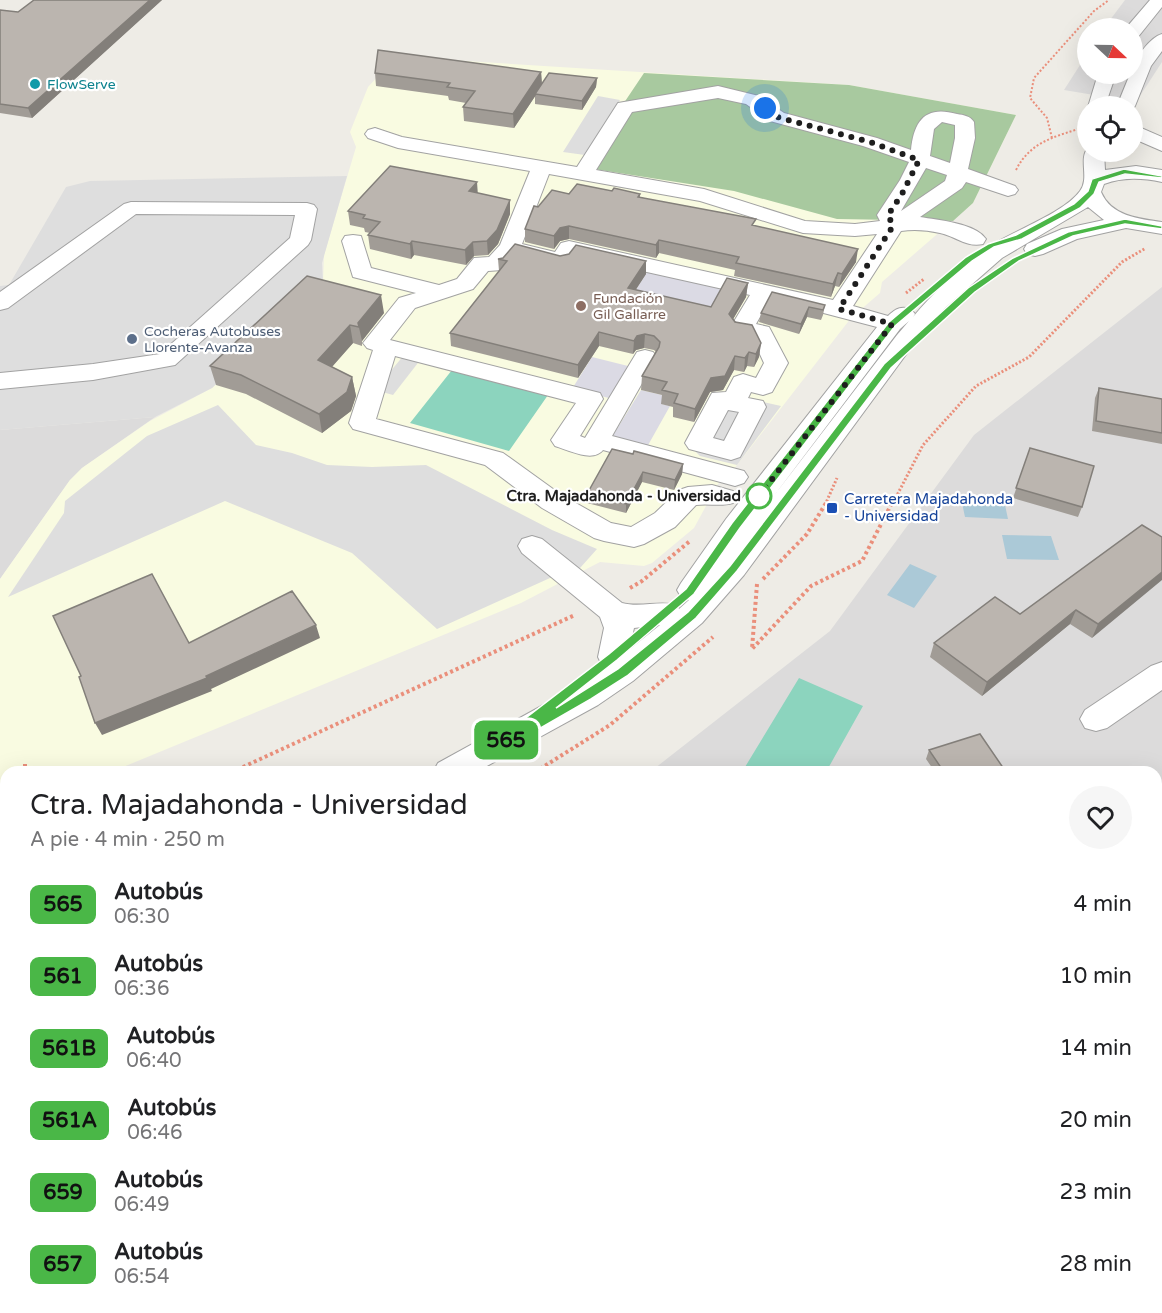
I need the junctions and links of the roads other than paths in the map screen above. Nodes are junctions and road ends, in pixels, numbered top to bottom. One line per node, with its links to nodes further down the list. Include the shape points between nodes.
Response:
1 (1158, 0): 2 (street)
2 (1143, 19)
3 (1162, 39): 4 (street, via 1142,66)
4 (1130, 96)
5 (375, 134): 11 (street, via 398,142)
6 (1143, 136): 7 (street)
7 (1162, 145)
8 (919, 160): 12 (street, via 870,142 777,117 752,99 718,92 625,107); 13 (street); 13 (street, via 930,120 953,118 964,122); 17 (street, via 888,215)
9 (1094, 162): 15 (street)
10 (1133, 162): 14 (street)
11 (541, 168): 12 (street); 22 (street)
12 (583, 174): 17 (street, via 704,195 803,227 855,230)
13 (959, 174): 16 (street); 17 (street, via 955,184)
14 (1155, 174): 15 (street, via 1124,171)
15 (1093, 186): 18 (street, via 1098,205); 19 (street, via 1077,206)
16 (1008, 190)
17 (893, 226): 20 (street, via 947,227); 26 (street)
18 (1150, 231): 30 (street, via 1071,234 1016,260 972,290)
19 (1019, 237): 27 (street, via 991,246 969,259); 30 (street, via 952,287 904,340)
20 (975, 239)
21 (353, 242): 24 (street, via 361,272)
22 (510, 247): 23 (street, via 561,260 569,248); 24 (street, via 494,265 482,263 465,284)
23 (763, 291): 26 (street); 33 (street, via 742,328 761,332 776,363 763,387 744,382)
24 (440, 292): 28 (street, via 407,303 375,343)
25 (0, 303): 31 (street, via 131,208 308,210 300,240 168,360)
26 (839, 309): 27 (street)
27 (892, 324): 38 (street, via 736,526 708,569)
28 (386, 346): 32 (street); 35 (street, via 362,423 494,459 551,501 604,531 634,537 664,520 688,496 712,494 729,487)
29 (645, 357): 34 (street)
30 (887, 366): 42 (street, via 734,568 692,615 587,696)
31 (0, 381)
32 (592, 396): 34 (street); 35 (street, via 564,440 591,448)
33 (734, 403)
34 (623, 407): 35 (street)
35 (597, 440)
36 (532, 546): 37 (street)
37 (612, 611): 38 (street, via 633,617); 39 (street, via 619,628)
38 (667, 613): 39 (street)
39 (613, 657): 42 (street)
40 (1162, 674): 41 (street)
41 (1096, 718)
42 (493, 750): 43 (street)
43 (461, 766)

